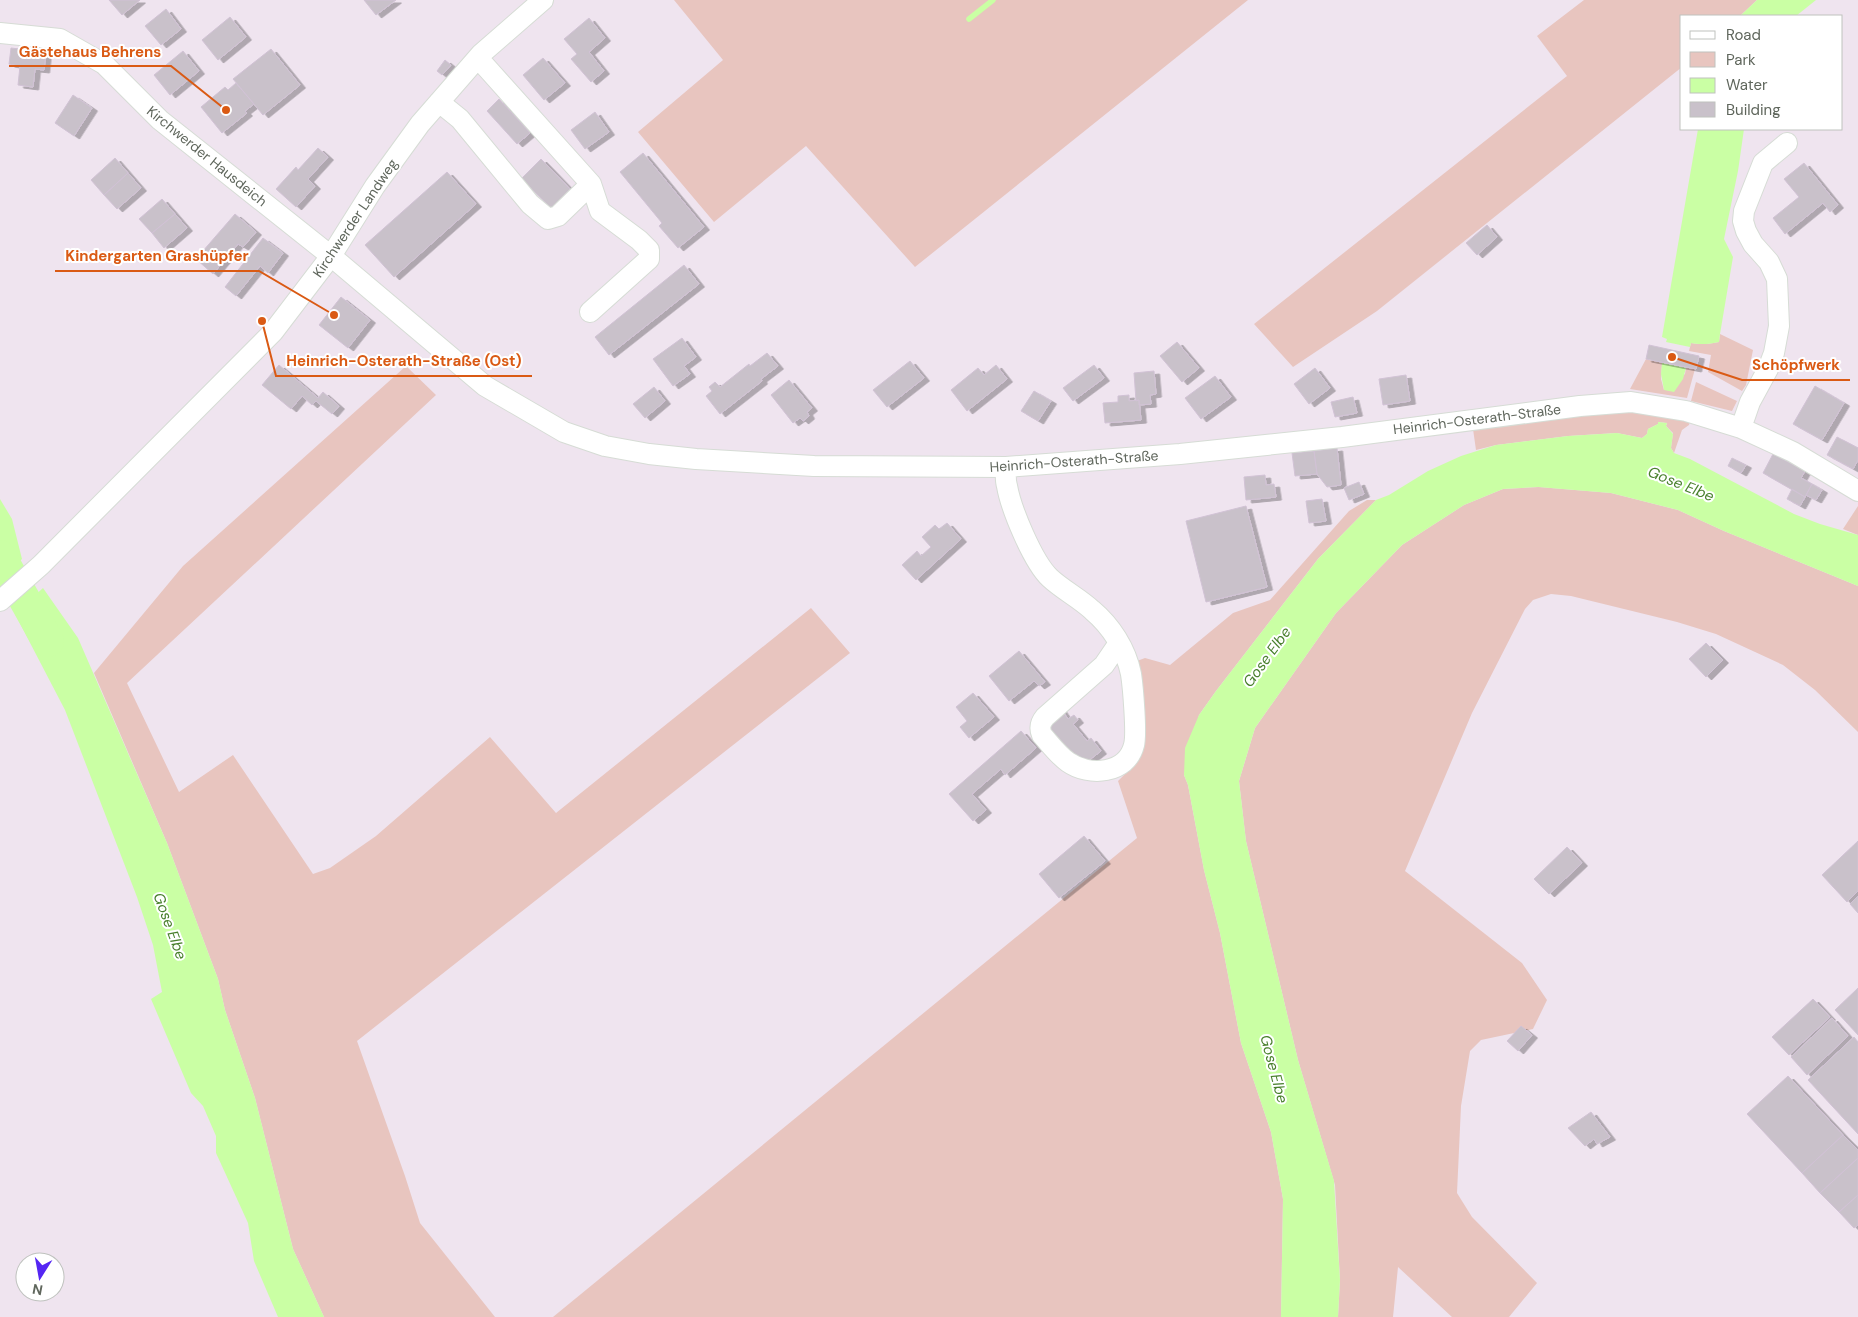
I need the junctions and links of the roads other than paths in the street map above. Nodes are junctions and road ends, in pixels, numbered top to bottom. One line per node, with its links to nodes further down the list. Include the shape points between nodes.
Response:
1 (543, 0): 3 (street, Kirchwerder Landweg)
2 (0, 33): 7 (street, Kirchwerder Hausdeich, via 60,39 104,64 160,120)
3 (478, 58): 4 (street, Kirchwerder Landweg); 6 (street)
4 (439, 102): 6 (street, via 460,119 530,204 548,219 558,216); 7 (street, Kirchwerder Landweg, via 375,186)
5 (1787, 143): 9 (street, via 1763,163 1744,211 1746,231 1769,262 1777,279 1779,326 1768,370 1750,402)
6 (592, 184): 8 (street, via 600,211 639,240 649,250 649,259)
7 (331, 256): 10 (street, Heinrich-Osterath-Straße, via 485,386 564,432 605,446 696,459 814,466); 12 (street, Kirchwerder Landweg, via 273,332 41,565)
8 (590, 312)
9 (1741, 428): 10 (street, Heinrich-Osterath-Straße, via 1646,403 1611,403 1342,437 1180,454); 11 (street, Heinrich-Osterath-Straße, via 1793,452)
10 (1006, 467): 13 (street, via 1009,494 1038,564 1050,578 1105,622)
11 (1858, 491)
12 (2, 599)
13 (1119, 643): 13 (street, via 1131,674 1134,746 1118,766 1102,772 1085,770 1068,762 1042,735 1039,730 1041,722 1104,666)

